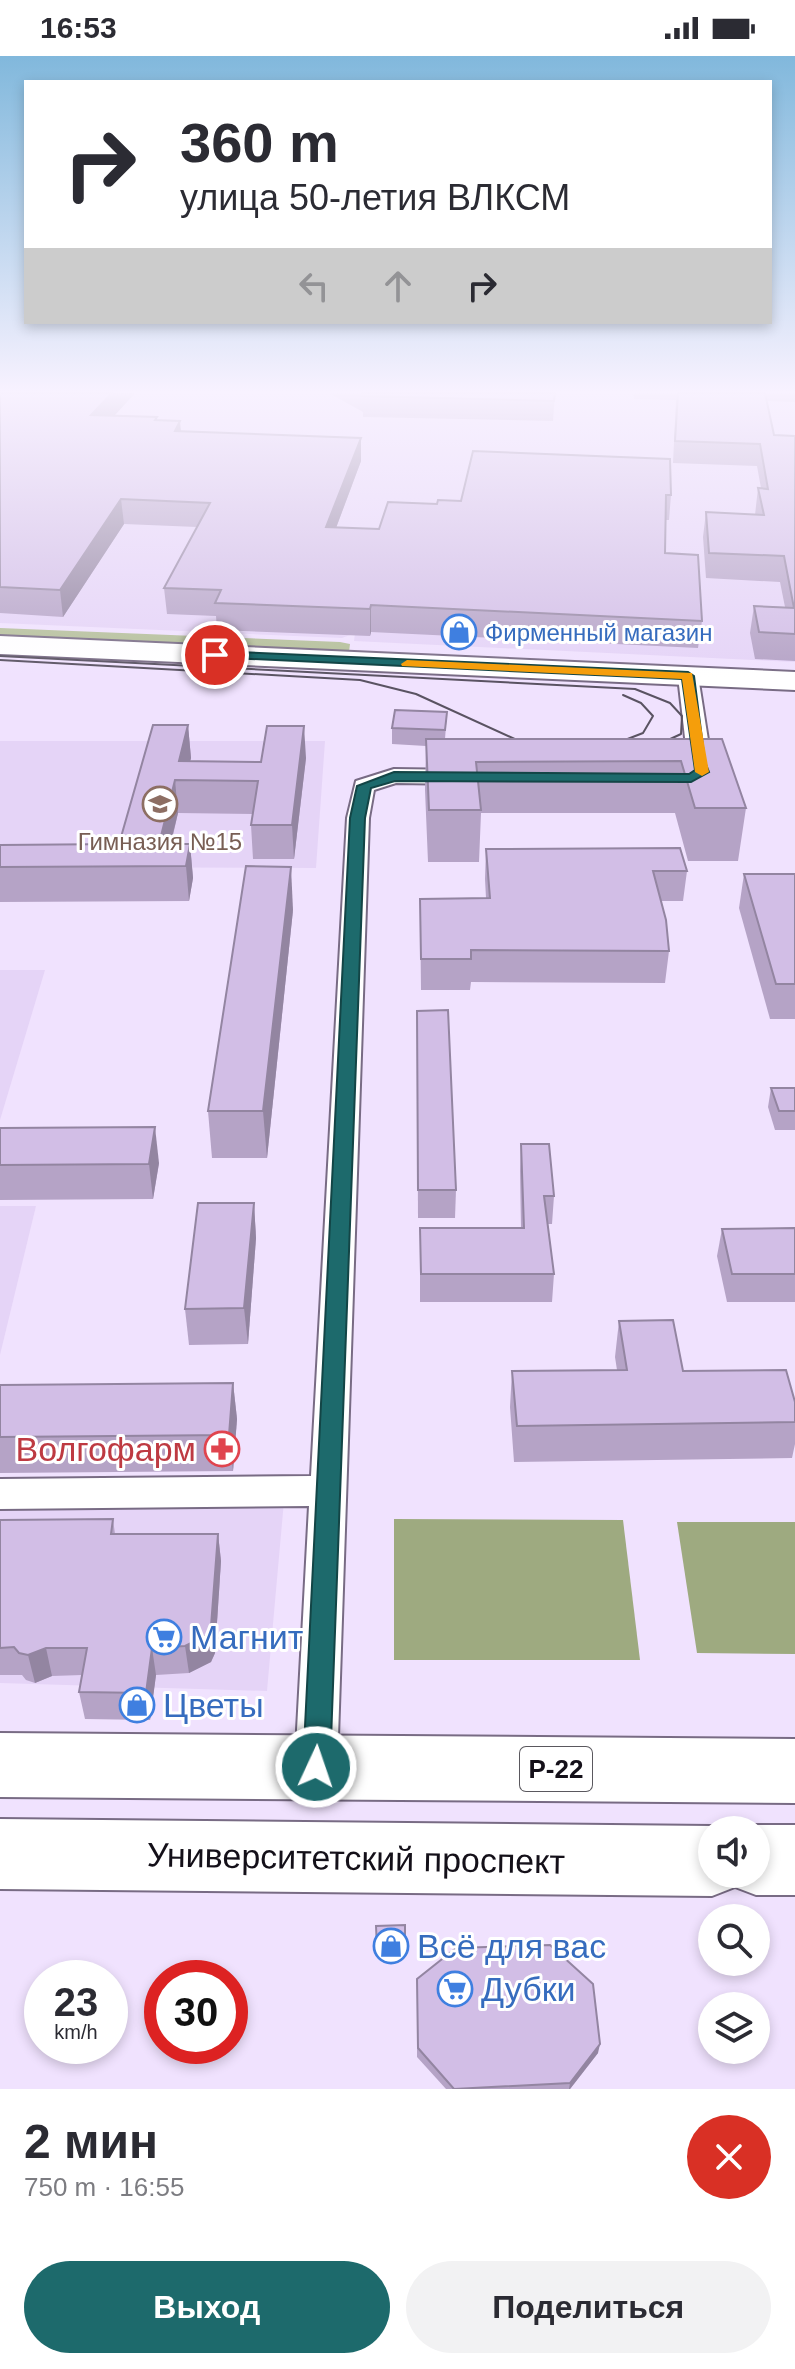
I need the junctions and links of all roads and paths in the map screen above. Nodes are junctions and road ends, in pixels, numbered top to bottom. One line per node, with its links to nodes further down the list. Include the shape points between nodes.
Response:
1 (0, 645): 2 (main road)
2 (688, 676): 3 (main road); 5 (street, via 702,772)
3 (795, 681)
4 (483, 777): 6 (street, via 394,776 364,786 358,818)
5 (677, 778)
6 (329, 1491): 7 (street); 9 (street)
7 (0, 1494)
8 (0, 1765): 9 (main road, Р-22)
9 (316, 1767): 10 (main road, Р-22)
10 (795, 1771)
11 (0, 1854): 14 (main road, Университетский проспект)
12 (770, 1860): 13 (main road)
13 (795, 1860)
14 (698, 1861)

